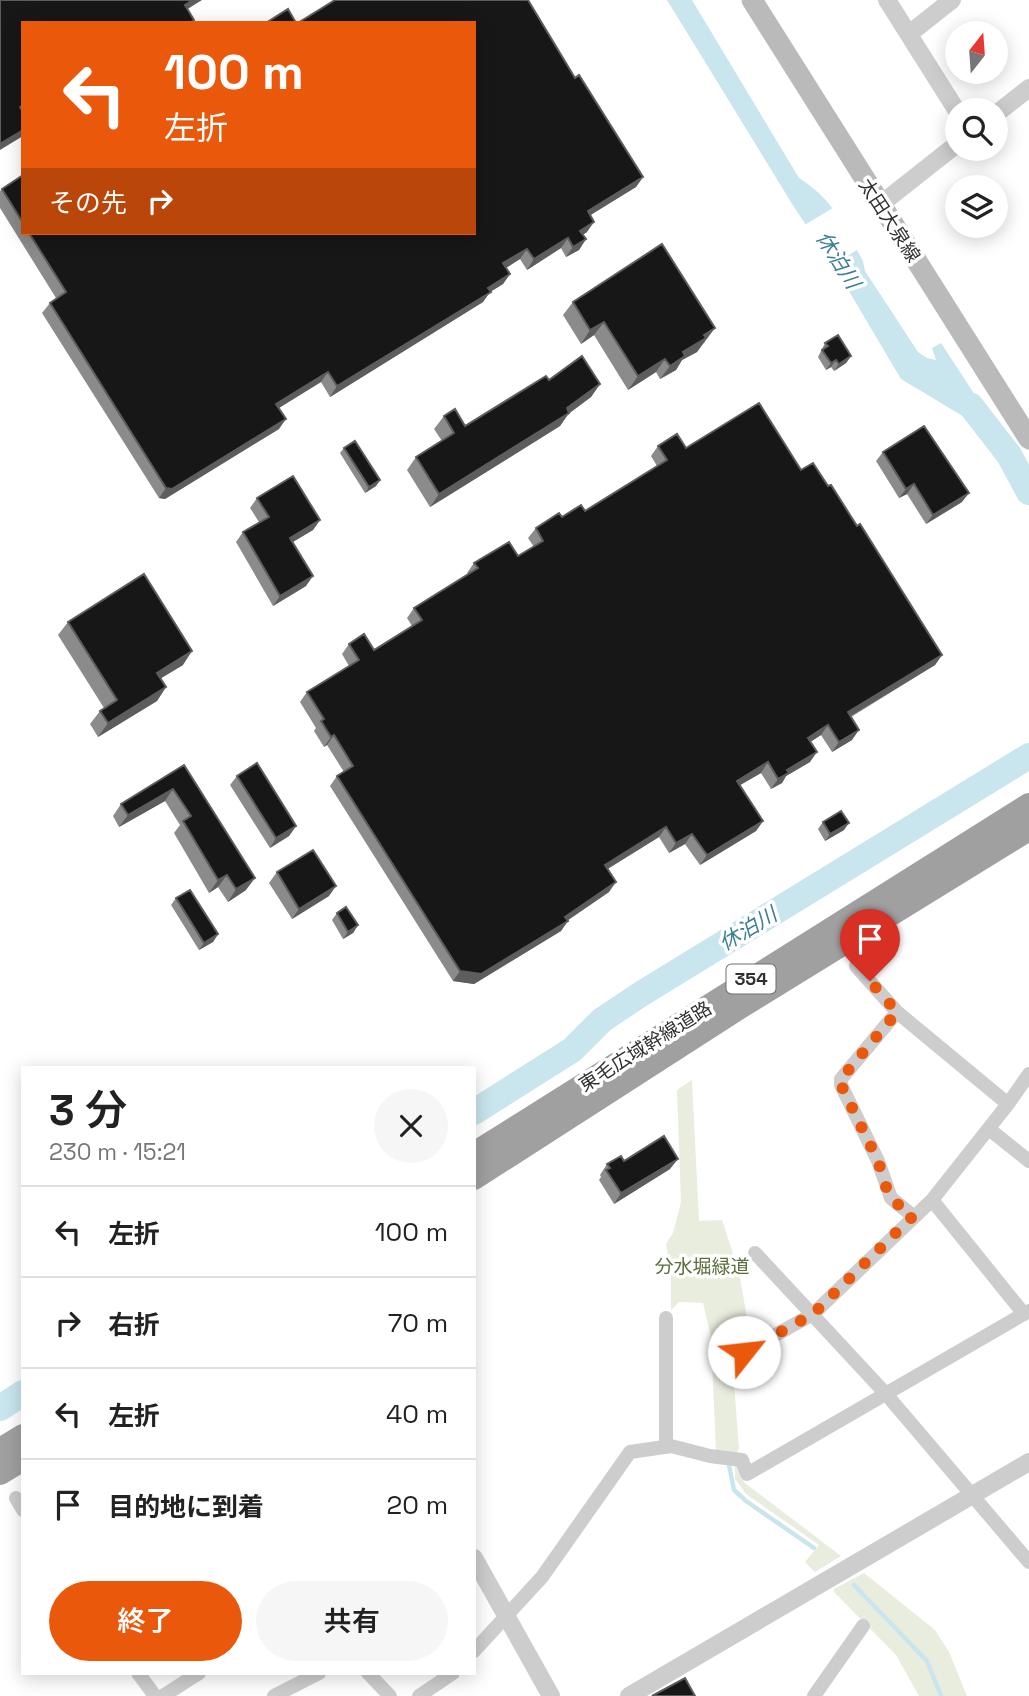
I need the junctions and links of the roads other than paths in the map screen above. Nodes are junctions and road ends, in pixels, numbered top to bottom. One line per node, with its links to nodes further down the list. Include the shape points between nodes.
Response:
1 (752, 0): 9 (main road, 太田大泉線)
2 (887, 0): 4 (street)
3 (952, 0): 4 (street)
4 (909, 34): 6 (street)
5 (1029, 88): 7 (street)
6 (949, 98)
7 (1008, 105)
8 (945, 153): 9 (street)
9 (881, 204): 10 (main road, 太田大泉線)
10 (1029, 439)
11 (1029, 805): 18 (highway, 東毛広域幹線道路 / 354)
12 (1029, 829): 20 (highway, 東毛広域幹線道路 / 354)
13 (856, 966): 14 (street)
14 (897, 1012): 16 (street); 22 (street, via 841,1079 841,1085 887,1190)
15 (1028, 1076): 16 (street)
16 (1008, 1104): 17 (street)
17 (989, 1129): 19 (street); 21 (street)
18 (476, 1153)
19 (1029, 1161)
20 (476, 1177)
21 (932, 1200): 22 (street); 24 (street)
22 (913, 1216): 25 (street)
23 (755, 1253): 25 (street)
24 (1027, 1312): 28 (street)
25 (813, 1314): 27 (street); 28 (street)
26 (666, 1318): 30 (street)
27 (737, 1360)
28 (886, 1394): 30 (street, via 747,1474 737,1458); 35 (street)
29 (21, 1437): 31 (highway)
30 (666, 1446): 38 (street, via 627,1454 542,1577)
31 (0, 1450)
32 (21, 1461): 34 (highway)
33 (1029, 1462): 35 (street)
34 (0, 1474)
35 (972, 1495): 37 (street); 53 (street)
36 (476, 1562): 38 (street)
37 (1029, 1562)
38 (506, 1616): 40 (street); 52 (street)
39 (863, 1626): 46 (street)
40 (476, 1649)
41 (139, 1675): 47 (street)
42 (196, 1675): 48 (street)
43 (315, 1675): 49 (street)
44 (370, 1675): 50 (street)
45 (450, 1675): 51 (street)
46 (820, 1693)
47 (155, 1696)
48 (163, 1696)
49 (274, 1696)
50 (390, 1696)
51 (419, 1696)
52 (551, 1696)
53 (629, 1696)

